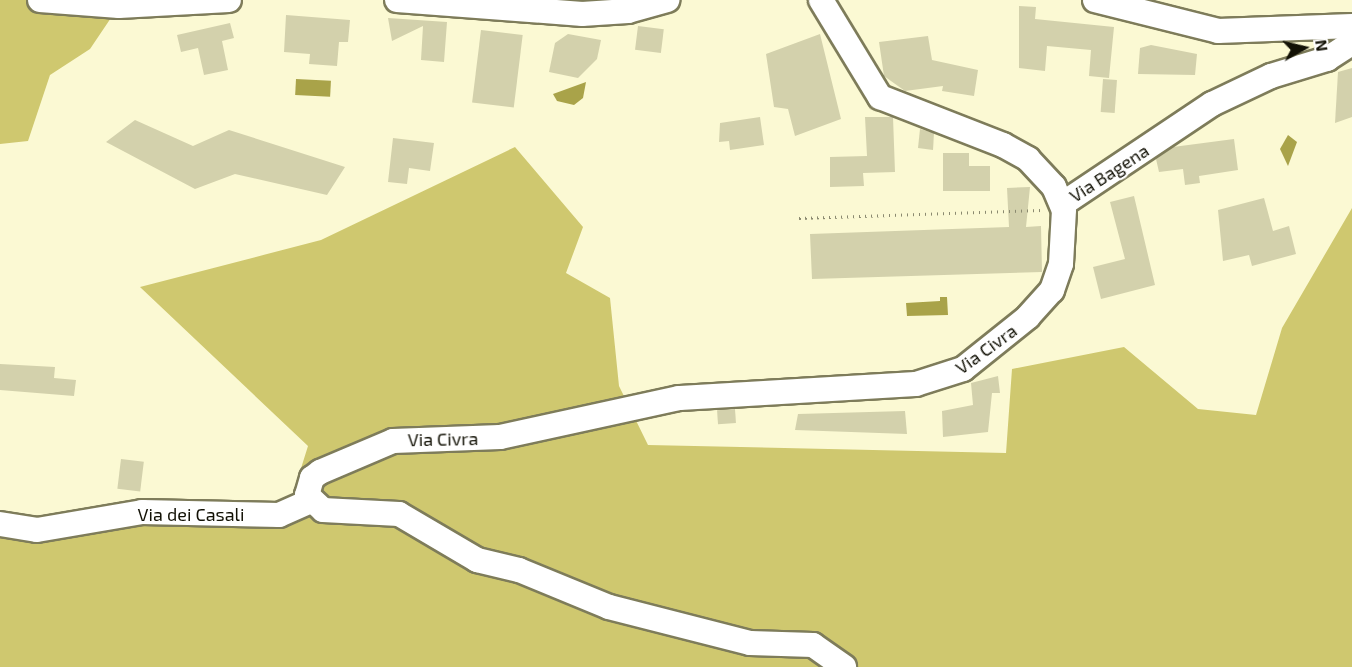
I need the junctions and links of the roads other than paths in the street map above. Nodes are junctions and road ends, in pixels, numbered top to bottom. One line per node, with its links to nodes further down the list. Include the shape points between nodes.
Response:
1 (40, 0): 2 (street, via 119,6)
2 (230, 0)
3 (397, 0): 4 (street, via 582,14 628,11)
4 (667, 0)
5 (821, 0): 10 (street, Via Bagena, via 880,97 1028,159)
6 (1095, 0): 7 (street, via 1218,31)
7 (1341, 27): 9 (street)
8 (1352, 43): 9 (street, Via Bagena)
9 (1332, 56): 10 (street, Via Bagena, via 1212,104)
10 (1064, 206): 11 (street, Via Civra, via 1061,264 1052,290 995,345 945,377 832,393 679,398 500,437 393,441 312,478)
11 (310, 501): 12 (street, Via dei Casali, via 279,515 142,512 37,530); 13 (street, via 340,513 399,514 477,560 519,570 609,607 750,643 813,645)
12 (0, 524)
13 (844, 667)

